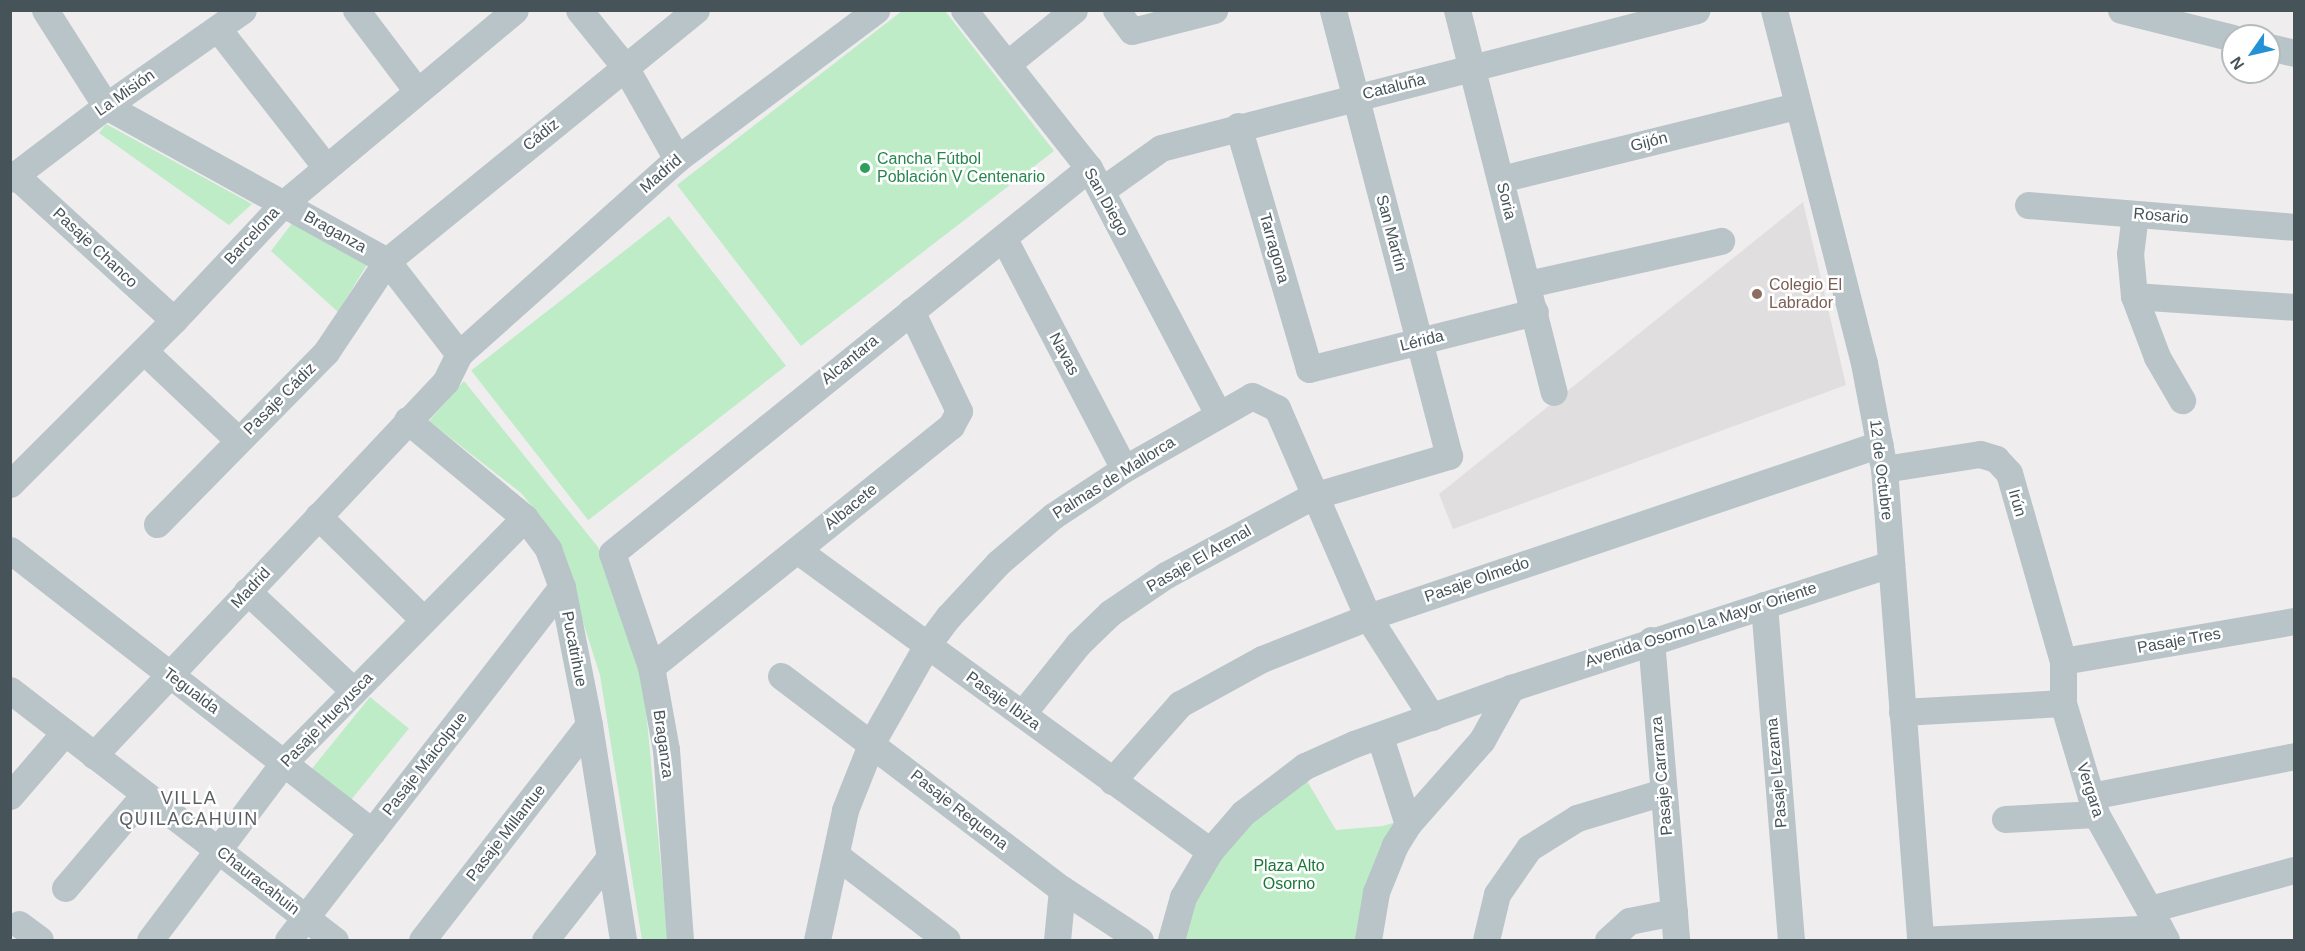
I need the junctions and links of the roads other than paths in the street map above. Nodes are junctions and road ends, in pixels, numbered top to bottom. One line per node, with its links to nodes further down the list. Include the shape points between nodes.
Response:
1 (45, 10): 24 (street)
2 (243, 10): 17 (street, La Misión)
3 (356, 10): 22 (street)
4 (515, 10): 22 (street, Barcelona)
5 (579, 10): 20 (street)
6 (696, 10): 20 (street, Cádiz)
7 (876, 10): 27 (street, Madrid)
8 (964, 10): 19 (street, San Diego)
9 (1074, 10): 19 (street)
10 (1116, 10): 11 (street, via 1132,31)
11 (1214, 10)
12 (1333, 10): 23 (street, San Martín)
13 (1457, 10): 21 (street, Soria)
14 (1697, 10): 21 (street, Cataluña)
15 (1774, 10): 25 (street, 12 de Octubre)
16 (2121, 10): 18 (street)
17 (218, 29): 24 (street, La Misión); 28 (street)
18 (2221, 35)
19 (1007, 64): 30 (street, San Diego)
20 (625, 67): 27 (street); 38 (street, Cádiz)
21 (1472, 67): 23 (street, Cataluña); 31 (street, Soria)
22 (417, 91): 28 (street, Barcelona)
23 (1356, 96): 26 (street, Cataluña); 45 (street, San Martín)
24 (106, 106): 29 (street, La Misión); 32 (street, Braganza)
25 (1797, 106): 31 (street, Gijón); 55 (street, 12 de Octubre, via 1864,363)
26 (1238, 126): 30 (street, Cataluña, via 1161,148); 48 (street, Tarragona)
27 (676, 159): 47 (street, Madrid)
28 (325, 166): 32 (street, Barcelona)
29 (13, 177): 44 (street, Pasaje Chanco)
30 (1095, 179): 36 (street, Alcantara); 51 (street, San Diego)
31 (1501, 179): 39 (street, Soria)
32 (283, 204): 38 (street, Braganza); 44 (street, Barcelona)
33 (2028, 206): 34 (street, Rosario)
34 (2135, 214): 35 (street, Rosario); 40 (street, via 2130,253)
35 (2295, 227)
36 (1004, 239): 42 (street, Alcantara); 56 (street, Navas)
37 (1721, 241): 39 (street)
38 (387, 261): 47 (street, Braganza); 53 (street, Pasaje Cádiz, via 326,352)
39 (1528, 284): 43 (street, Soria)
40 (2134, 296): 41 (street); 50 (street, via 2157,357)
41 (2295, 307)
42 (911, 311): 63 (street, Albacete, via 959,411 951,426); 64 (street, Alcantara)
43 (1535, 312): 45 (street, Lérida); 49 (street, Soria)
44 (174, 320): 46 (street, Barcelona)
45 (1419, 341): 48 (street, Lérida); 54 (street, San Martín)
46 (144, 351): 53 (street); 57 (street, Barcelona)
47 (459, 354): 52 (street, via 446,381)
48 (1309, 369)
49 (1554, 392)
50 (2182, 400)
51 (1218, 414): 56 (street, Palmas de Mallorca); 58 (street, Palmas de Mallorca, via 1252,396 1277,408)
52 (407, 420): 59 (street, Madrid); 60 (street, Pucatrihue)
53 (238, 440): 61 (street, Pasaje Cádiz)
54 (1449, 456): 58 (street, Pasaje El Arenal)
55 (1882, 456): 65 (street, 12 de Octubre); 69 (street, Pasaje Olmedo); 74 (street, Irún, via 1980,454 2004,465)
56 (1124, 469): 73 (street, Palmas de Mallorca, via 1025,538 972,589)
57 (10, 484)
58 (1313, 496): 69 (street, Palmas de Mallorca); 83 (street, Pasaje El Arenal, via 1166,574 1110,613 1077,644)
59 (318, 516): 67 (street, Madrid); 70 (street)
60 (525, 518): 66 (street, Pucatrihue, via 548,549); 70 (street, Pasaje Hueyusca)
61 (157, 524)
62 (10, 550): 76 (street, Tegualda)
63 (797, 550): 73 (street, Pasaje Ibiza); 75 (street, Albacete)
64 (612, 553): 75 (street, Braganza)
65 (1891, 564): 68 (street, Avenida Osorno La Mayor Oriente); 82 (street, 12 de Octubre)
66 (562, 587): 85 (street, Pucatrihue); 99 (street, Pasaje Maicolpue)
67 (248, 591): 76 (street, Madrid); 80 (street)
68 (1764, 605): 72 (street, Avenida Osorno La Mayor Oriente); 127 (street, Pasaje Lezama)
69 (1368, 617): 84 (street, Palmas de Mallorca); 92 (street, Pasaje Olmedo, via 1262,659 1180,704)
70 (424, 620): 80 (street, Pasaje Hueyusca)
71 (2295, 621): 74 (street, Pasaje Tres)
72 (1650, 640): 78 (street, Avenida Osorno La Mayor Oriente); 93 (street, Pasaje Carranza)
73 (927, 645): 83 (street, Pasaje Ibiza); 88 (street, Palmas de Mallorca)
74 (2063, 661): 81 (street, Vergara)
75 (651, 667): 117 (street, Braganza, via 666,750)
76 (169, 675): 89 (street, Madrid); 91 (street, Tegualda)
77 (781, 676): 88 (street, Pasaje Requena)
78 (1510, 688): 84 (street, Avenida Osorno La Mayor Oriente); 98 (street, via 1482,740)
79 (10, 690): 86 (street, Chauracahuin)
80 (354, 691): 91 (street, Pasaje Hueyusca)
81 (2063, 703): 82 (street); 96 (street, Vergara)
82 (1902, 712): 128 (street, 12 de Octubre)
83 (1022, 714): 92 (street, Pasaje Ibiza)
84 (1432, 717): 87 (street, Avenida Osorno La Mayor Oriente)
85 (589, 725): 103 (street, Pucatrihue); 114 (street, Pasaje Millantue)
86 (65, 732): 89 (street, Chauracahuin); 95 (street)
87 (1380, 736): 98 (street); 101 (street, Avenida Osorno La Mayor Oriente, via 1329,754 1282,780 1243,813)
88 (872, 742): 102 (street, Palmas de Mallorca, via 845,810); 106 (street, Pasaje Requena)
89 (94, 755): 94 (street, Chauracahuin)
90 (2295, 756): 96 (street)
91 (284, 762): 99 (street, Tegualda); 100 (street, Pasaje Hueyusca)
92 (1112, 781): 101 (street, Pasaje Ibiza)
93 (1663, 792): 107 (street, Pasaje Carranza); 124 (street, via 1577,818 1544,836 1506,877 1491,912)
94 (145, 794): 100 (street, Chauracahuin); 105 (street)
95 (10, 796)
96 (2093, 805): 97 (street); 109 (street, Vergara)
97 (2005, 819)
98 (1408, 824): 123 (street, via 1384,868)
99 (372, 832): 108 (street, Pasaje Maicolpue)
100 (216, 848): 108 (street, Chauracahuin); 111 (street, Pasaje Hueyusca)
101 (1210, 851): 122 (street, Avenida Osorno La Mayor Oriente, via 1183,897)
102 (837, 856): 118 (street, Palmas de Mallorca); 119 (street)
103 (610, 857): 115 (street); 116 (street, Pucatrihue)
104 (2295, 870): 109 (street)
105 (65, 888)
106 (1062, 889): 120 (street); 121 (street, Pasaje Requena)
107 (1674, 912): 125 (street, via 1629,921); 126 (street, Pasaje Carranza)
108 (306, 918): 112 (street, Pasaje Maicolpue); 113 (street, Chauracahuin)
109 (2159, 926): 110 (street)
110 (2046, 937): 128 (street)
111 (150, 940)
112 (288, 940)
113 (335, 940)
114 (422, 940)
115 (545, 940)
116 (623, 940)
117 (680, 940)
118 (817, 940)
119 (947, 940)
120 (1058, 940)
121 (1140, 940)
122 (1171, 940)
123 (1368, 940)
124 (1486, 940)
125 (1608, 940)
126 (1676, 940)
127 (1791, 940)
128 (1920, 940)

